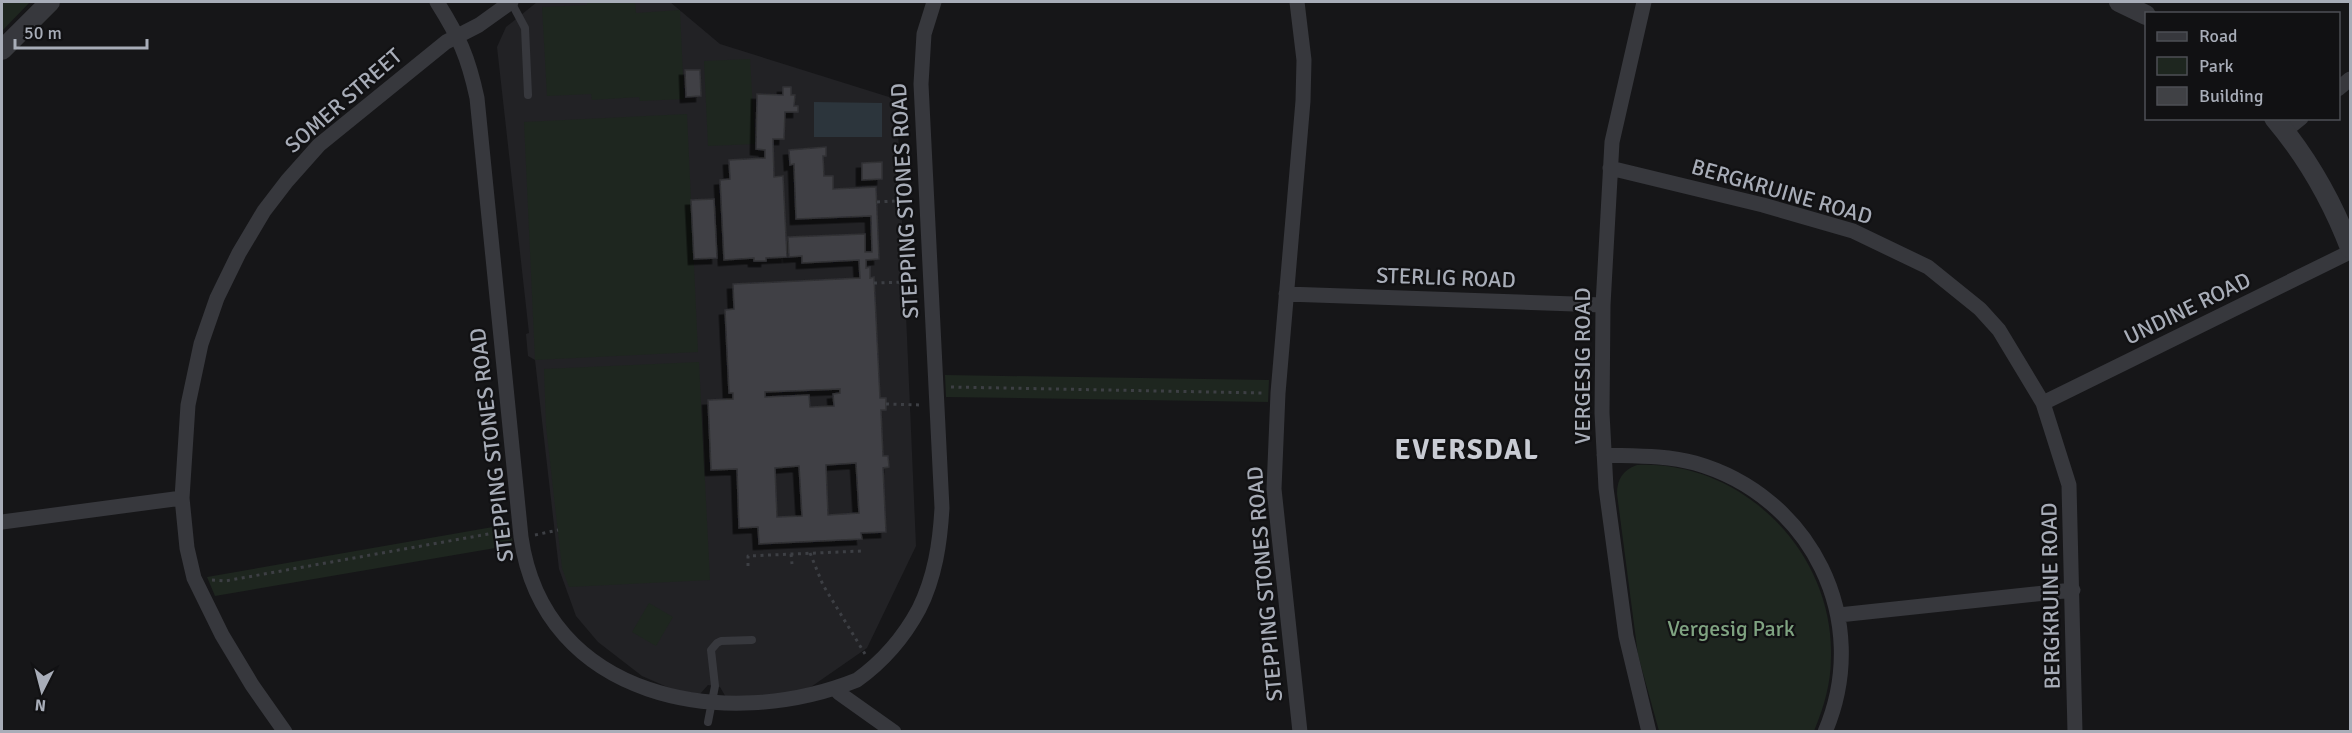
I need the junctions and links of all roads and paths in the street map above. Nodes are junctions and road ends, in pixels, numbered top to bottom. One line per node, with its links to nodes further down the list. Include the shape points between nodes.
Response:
1 (50, 2): 10 (street)
2 (436, 2): 9 (street, STEPPING STONES ROAD)
3 (511, 2): 9 (street, SOMER STREET); 11 (lane, via 525,28)
4 (934, 2): 15 (street, STEPPING STONES ROAD, via 924,34 921,84)
5 (1297, 2): 20 (street, STEPPING STONES ROAD, via 1304,60 1303,101)
6 (1644, 2): 14 (street, VERGESIG ROAD, via 1616,116)
7 (2119, 2): 8 (street)
8 (2145, 15)
9 (459, 36): 28 (street, SOMER STREET, via 446,42 319,145 264,211 239,253 201,344 188,405); 32 (street, STEPPING STONES ROAD, via 477,98)
10 (2, 50)
11 (528, 95)
12 (2295, 120): 13 (street)
13 (2279, 125): 17 (street, via 2314,172)
14 (1610, 168): 21 (street, VERGESIG ROAD); 24 (street, BERGKRUINE ROAD, via 1853,231 1928,267 1980,309 1999,330)
15 (926, 199): 16 (path); 42 (street, STEPPING STONES ROAD, via 941,537 919,609 902,636)
16 (877, 202)
17 (2350, 250): 24 (street, UNDINE ROAD)
18 (904, 282): 19 (path)
19 (874, 283)
20 (1286, 294): 21 (street, STERLIG ROAD); 23 (street, STEPPING STONES ROAD)
21 (1603, 305): 27 (street, VERGESIG ROAD)
22 (947, 391): 23 (path, via 948,387)
23 (1278, 393): 49 (street, STEPPING STONES ROAD, via 1274,489)
24 (2043, 403): 39 (street, BERGKRUINE ROAD, via 2069,485)
25 (886, 404): 26 (path)
26 (927, 405)
27 (1604, 455): 40 (street, via 1662,457 1694,463 1752,489 1779,509 1801,534 1826,576); 50 (street, VERGESIG ROAD, via 1626,636)
28 (182, 498): 29 (street); 38 (street, SOMER STREET)
29 (2, 522)
30 (558, 530): 31 (path)
31 (544, 533)
32 (523, 548): 38 (path, via 494,533 225,581); 44 (street, STEPPING STONES ROAD, via 534,589 560,635 596,674)
33 (861, 551): 34 (path)
34 (810, 553): 35 (path); 42 (path, via 823,585)
35 (791, 554): 36 (path); 37 (path, via 748,556)
36 (792, 564)
37 (748, 566)
38 (194, 578): 47 (street, SOMER STREET, via 222,635)
39 (2073, 591): 40 (street); 52 (street, BERGKRUINE ROAD)
40 (1839, 615): 51 (street, via 1841,670)
41 (752, 640): 46 (lane, via 721,641 711,650)
42 (873, 667): 43 (street, STEPPING STONES ROAD)
43 (839, 693): 45 (street, STEPPING STONES ROAD); 48 (street)
44 (638, 701)
45 (789, 714)
46 (714, 724)
47 (285, 732)
48 (894, 732)
49 (1300, 732)
50 (1649, 732)
51 (1825, 732)
52 (2075, 732)

